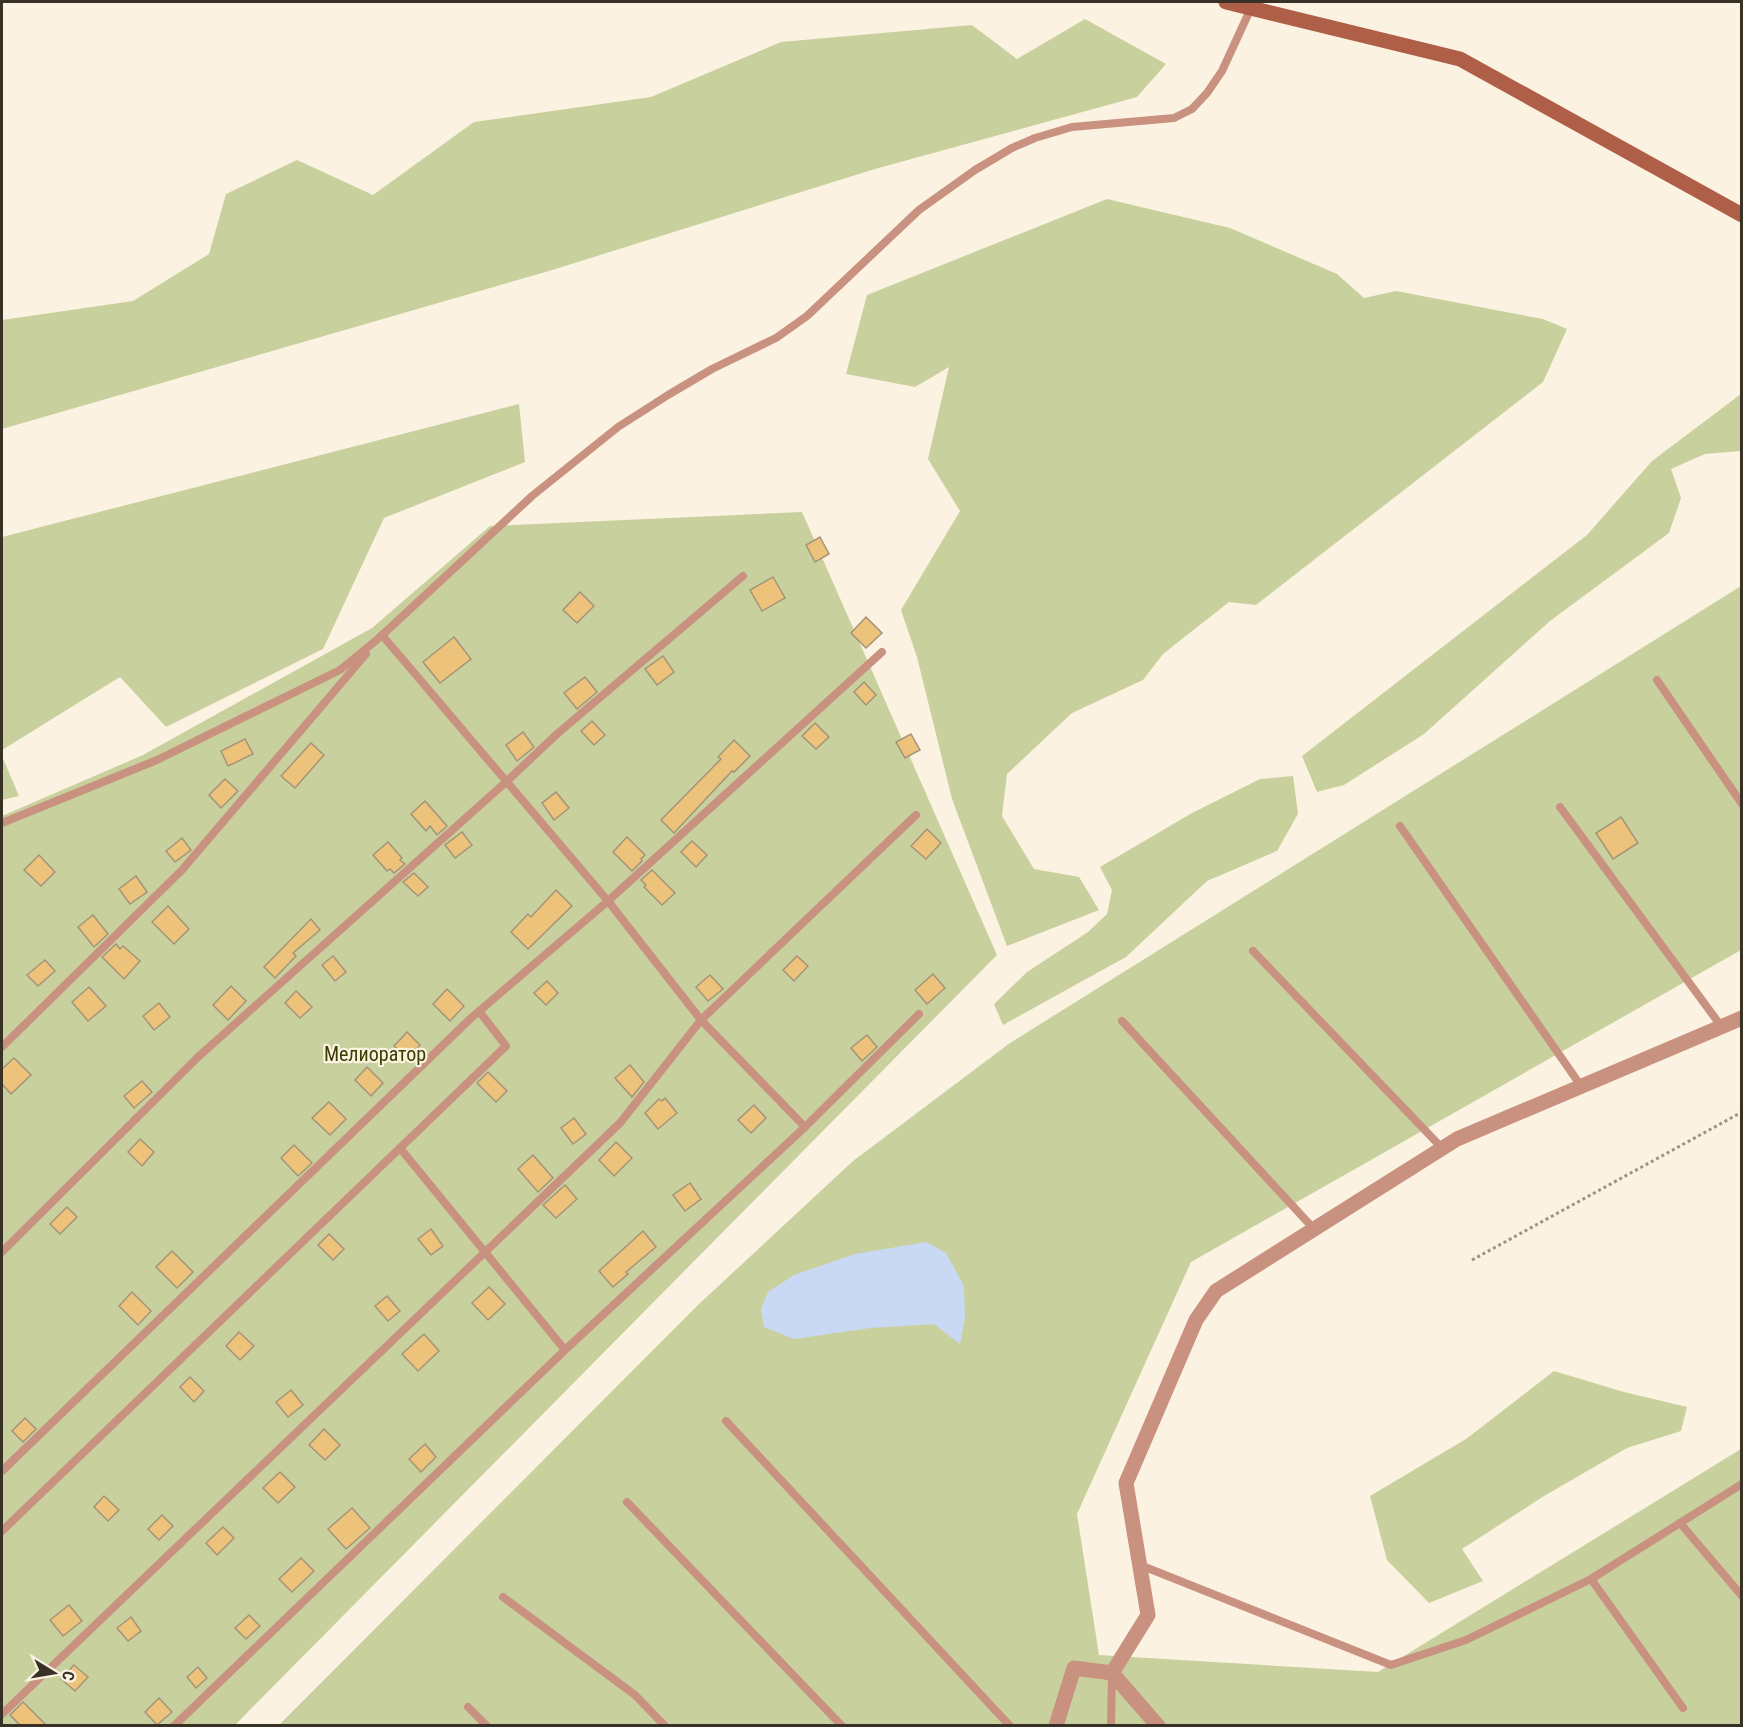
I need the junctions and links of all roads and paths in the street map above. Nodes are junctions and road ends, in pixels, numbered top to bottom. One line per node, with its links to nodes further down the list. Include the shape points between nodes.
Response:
1 (1226, 2): 2 (street)
2 (1251, 8): 3 (street, via 1460,59); 5 (lane, via 1222,71 1192,108 1174,118 1072,127 1012,148 975,170 919,210 807,316 776,338 712,369 618,427 532,496)
3 (1742, 215)
4 (743, 576): 8 (lane, via 557,734)
5 (382, 635): 8 (lane); 12 (lane, via 340,670 157,760); 22 (lane, via 182,870)
6 (882, 652): 14 (lane)
7 (1657, 680): 9 (lane)
8 (507, 782): 14 (lane); 29 (lane, via 198,1057)
9 (1742, 804)
10 (1560, 807): 21 (lane)
11 (916, 815): 19 (lane)
12 (2, 824)
13 (1400, 826): 23 (lane)
14 (608, 901): 16 (lane); 19 (lane)
15 (1252, 951): 27 (lane)
16 (479, 1011): 26 (lane, via 506,1046); 34 (lane)
17 (919, 1014): 25 (lane)
18 (1742, 1018): 21 (street)
19 (701, 1020): 25 (lane); 30 (lane, via 620,1123)
20 (1122, 1021): 28 (lane)
21 (1721, 1026): 23 (street)
22 (2, 1047)
23 (1581, 1086): 27 (street)
24 (1742, 1112): 31 (path)
25 (805, 1127): 32 (lane)
26 (400, 1148): 30 (lane); 38 (lane)
27 (1442, 1148): 28 (street)
28 (1314, 1229): 39 (street, via 1216,1291 1196,1320 1126,1483)
29 (2, 1252)
30 (485, 1252): 32 (lane); 46 (lane)
31 (1472, 1260)
32 (565, 1350): 47 (lane)
33 (726, 1421): 51 (lane)
34 (2, 1471)
35 (1741, 1486): 37 (lane)
36 (627, 1502): 50 (lane)
37 (1680, 1523): 40 (lane); 41 (lane)
38 (2, 1530)
39 (1140, 1565): 40 (lane, via 1391,1665 1466,1640); 43 (street, via 1148,1615)
40 (1591, 1579): 45 (lane)
41 (1742, 1596)
42 (503, 1598): 49 (lane, via 635,1695)
43 (1112, 1673): 52 (street, via 1074,1668); 53 (lane); 54 (street)
44 (468, 1707): 48 (lane)
45 (1683, 1708)
46 (2, 1714)
47 (174, 1725)
48 (487, 1725)
49 (665, 1725)
50 (843, 1725)
51 (1010, 1725)
52 (1056, 1725)
53 (1111, 1725)
54 (1158, 1725)

